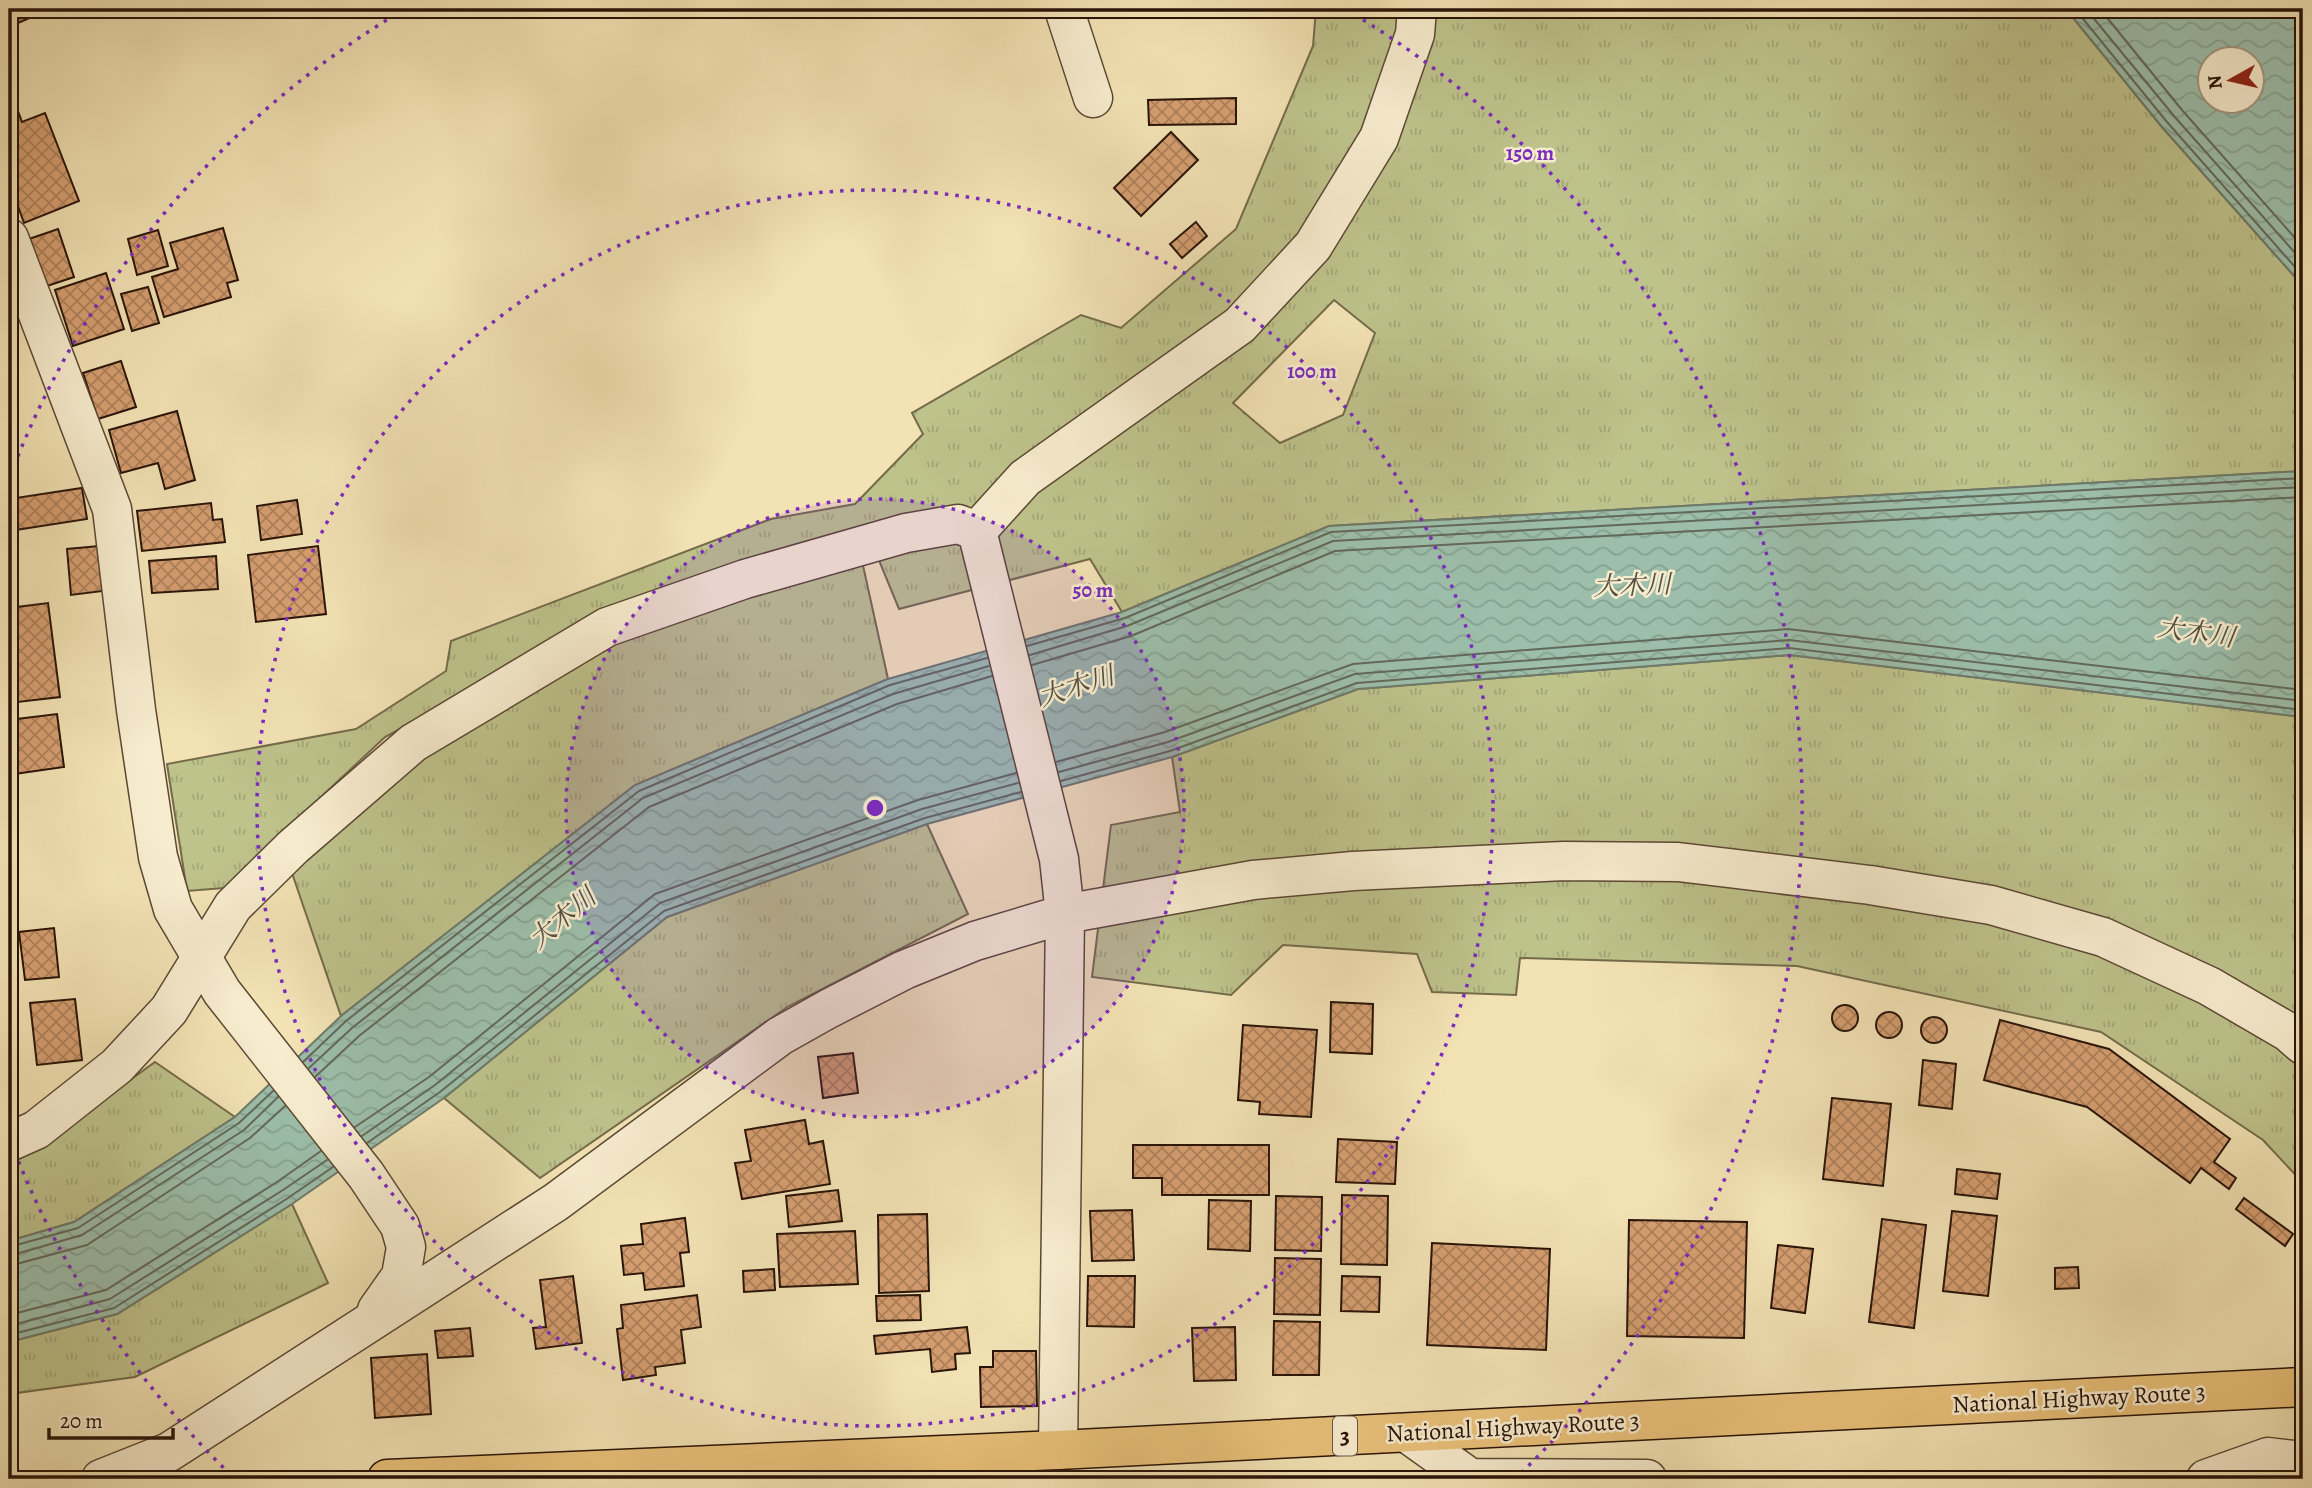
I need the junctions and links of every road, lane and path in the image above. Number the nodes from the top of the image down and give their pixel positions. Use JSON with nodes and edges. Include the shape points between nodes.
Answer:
{"nodes":[{"id":1,"x":1064,"y":9,"type":"edge"},
{"id":2,"x":1417,"y":9,"type":"edge"},
{"id":3,"x":1093,"y":99,"type":"dead end"},
{"id":4,"x":9,"y":238,"type":"edge"},
{"id":5,"x":18,"y":288,"type":"edge"},
{"id":6,"x":976,"y":531,"type":"junction"},
{"id":7,"x":1065,"y":914,"type":"junction"},
{"id":8,"x":203,"y":956,"type":"junction"},
{"id":9,"x":2303,"y":1045,"type":"edge"},
{"id":10,"x":9,"y":1142,"type":"edge"},
{"id":11,"x":370,"y":1320,"type":"junction"},
{"id":12,"x":2303,"y":1387,"type":"edge"},
{"id":13,"x":1407,"y":1433,"type":"junction"},
{"id":14,"x":1058,"y":1450,"type":"junction"},
{"id":15,"x":2303,"y":1461,"type":"edge"},
{"id":16,"x":101,"y":1479,"type":"edge"},
{"id":17,"x":387,"y":1479,"type":"edge"},
{"id":18,"x":1647,"y":1479,"type":"edge"},
{"id":19,"x":2206,"y":1479,"type":"edge"}],
"edges":[{"from":1,"to":3,"type":"street"},
{"from":2,"to":6,"type":"street","via":[[1415,34],[1379,138],[1313,246],[1240,325],[1025,478]]},
{"from":4,"to":5,"type":"street"},
{"from":5,"to":8,"type":"street","via":[[112,509],[158,857],[173,909]]},
{"from":6,"to":7,"type":"street","via":[[1059,859]]},
{"from":6,"to":8,"type":"street","via":[[958,524],[906,533],[744,579],[607,627],[413,743],[233,906]]},
{"from":7,"to":9,"type":"street","via":[[1253,880],[1341,872],[1564,861],[1678,862],[1991,905],[2103,937],[2209,986]]},
{"from":7,"to":11,"type":"street","via":[[975,941],[916,965],[780,1035],[556,1202]]},
{"from":7,"to":14,"type":"street"},
{"from":8,"to":10,"type":"street","via":[[169,1010],[117,1066],[36,1130]]},
{"from":8,"to":11,"type":"street","via":[[222,992],[366,1175],[400,1226],[406,1247],[401,1276]]},
{"from":11,"to":16,"type":"street","via":[[169,1452]]},
{"from":12,"to":13,"type":"highway","name":"National Highway Route 3","number":"3"},
{"from":13,"to":14,"type":"highway","name":"National Highway Route 3","number":"3"},
{"from":13,"to":18,"type":"street","via":[[1470,1478]]},
{"from":14,"to":17,"type":"highway","name":"National Highway Route 3","number":"3"},
{"from":15,"to":19,"type":"street","via":[[2269,1457]]}]}
